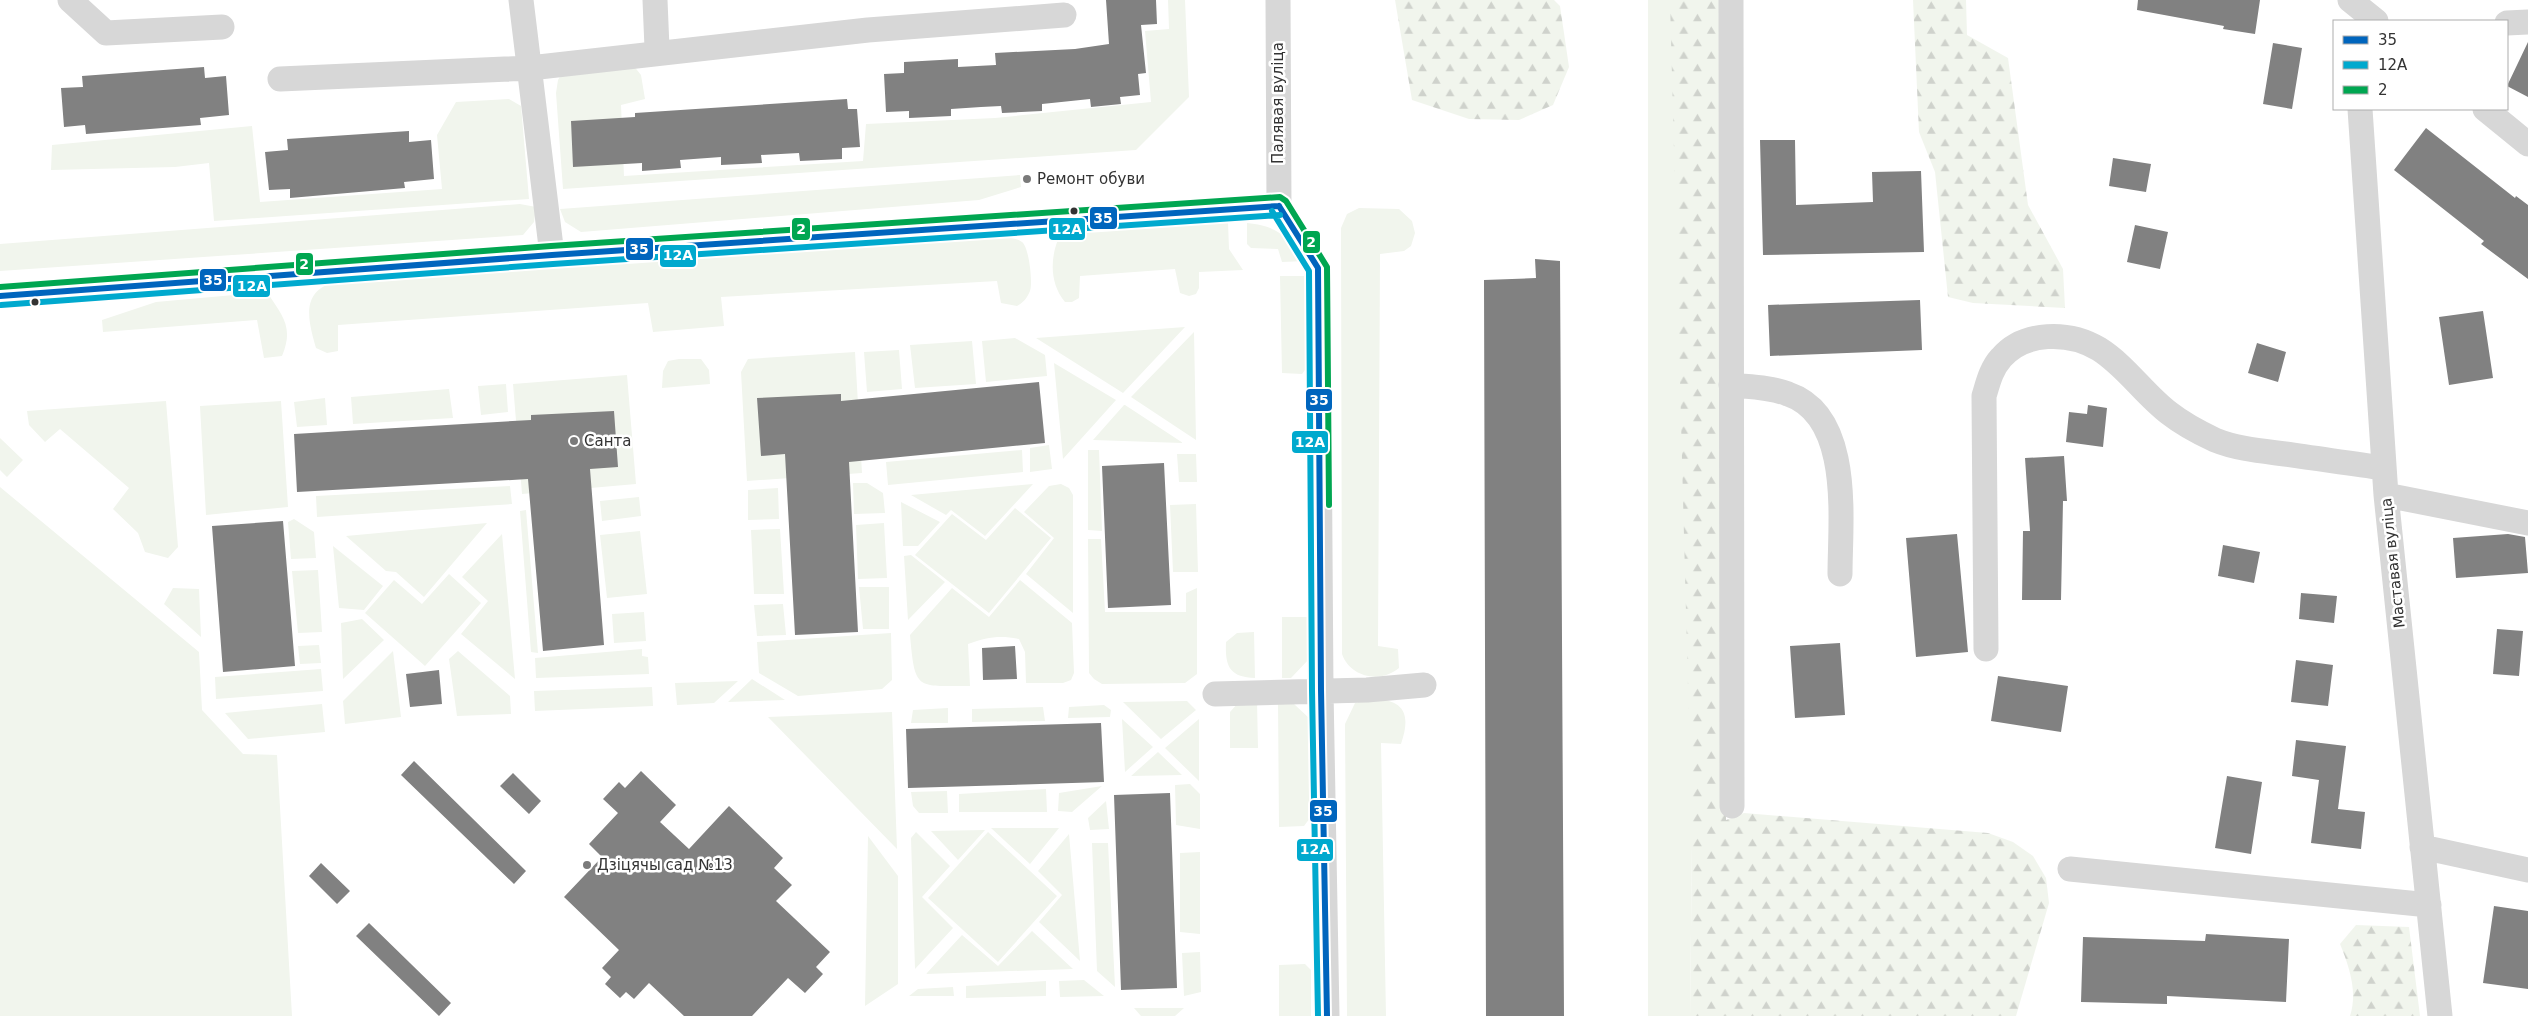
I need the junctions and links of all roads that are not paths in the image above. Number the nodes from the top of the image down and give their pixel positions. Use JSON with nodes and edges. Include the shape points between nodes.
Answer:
{"nodes":[{"id":1,"x":70,"y":0,"type":"edge"},
{"id":2,"x":521,"y":0,"type":"edge"},
{"id":3,"x":654,"y":0,"type":"edge"},
{"id":4,"x":1278,"y":0,"type":"edge"},
{"id":5,"x":1730,"y":0,"type":"edge"},
{"id":6,"x":2353,"y":8,"type":"edge"},
{"id":7,"x":1064,"y":15,"type":"dead end"},
{"id":8,"x":2374,"y":20,"type":"edge"},
{"id":9,"x":2528,"y":22,"type":"edge"},
{"id":10,"x":2508,"y":23,"type":"edge"},
{"id":11,"x":222,"y":28,"type":"dead end"},
{"id":12,"x":657,"y":48,"type":"dead end"},
{"id":13,"x":530,"y":68,"type":"junction"},
{"id":14,"x":280,"y":79,"type":"dead end"},
{"id":15,"x":2360,"y":110,"type":"edge"},
{"id":16,"x":2485,"y":110,"type":"edge"},
{"id":17,"x":2528,"y":144,"type":"edge"},
{"id":18,"x":1279,"y":206,"type":"junction"},
{"id":19,"x":552,"y":255,"type":"junction"},
{"id":20,"x":0,"y":296,"type":"edge"},
{"id":21,"x":1731,"y":385,"type":"junction"},
{"id":22,"x":2384,"y":468,"type":"junction"},
{"id":23,"x":2386,"y":495,"type":"junction"},
{"id":24,"x":2528,"y":523,"type":"edge"},
{"id":25,"x":1840,"y":574,"type":"dead end"},
{"id":26,"x":1986,"y":649,"type":"dead end"},
{"id":27,"x":1424,"y":685,"type":"dead end"},
{"id":28,"x":1321,"y":690,"type":"junction"},
{"id":29,"x":1214,"y":694,"type":"dead end"},
{"id":30,"x":1732,"y":806,"type":"dead end"},
{"id":31,"x":2422,"y":847,"type":"junction"},
{"id":32,"x":2070,"y":869,"type":"dead end"},
{"id":33,"x":2528,"y":870,"type":"edge"},
{"id":34,"x":2428,"y":905,"type":"junction"},
{"id":35,"x":1328,"y":1016,"type":"edge"},
{"id":36,"x":2440,"y":1016,"type":"edge"}],
"edges":[{"from":1,"to":11,"type":"street","via":[[106,33]]},
{"from":2,"to":13,"type":"street"},
{"from":3,"to":12,"type":"street"},
{"from":4,"to":18,"type":"street","name":"Палявая вуліца"},
{"from":5,"to":21,"type":"street"},
{"from":6,"to":8,"type":"street"},
{"from":7,"to":13,"type":"street","via":[[868,30]]},
{"from":9,"to":10,"type":"street"},
{"from":13,"to":14,"type":"street"},
{"from":13,"to":19,"type":"street"},
{"from":15,"to":22,"type":"street","name":"Маставая вуліца"},
{"from":16,"to":17,"type":"street"},
{"from":18,"to":19,"type":"street"},
{"from":18,"to":28,"type":"street","via":[[1318,268]]},
{"from":19,"to":20,"type":"street"},
{"from":21,"to":25,"type":"street","via":[[1790,394],[1810,408],[1826,428],[1837,453],[1840,482]]},
{"from":21,"to":30,"type":"street"},
{"from":22,"to":23,"type":"street","name":"Маставая вуліца"},
{"from":22,"to":26,"type":"street","via":[[2241,448],[2217,441],[2190,428],[2168,412],[2117,363],[2080,340],[2058,336],[2034,338],[2013,347],[1991,373],[1984,396]]},
{"from":23,"to":24,"type":"street"},
{"from":23,"to":31,"type":"street","name":"Маставая вуліца"},
{"from":27,"to":28,"type":"street"},
{"from":28,"to":29,"type":"street"},
{"from":28,"to":35,"type":"street"},
{"from":31,"to":33,"type":"street"},
{"from":31,"to":34,"type":"street","name":"Маставая вуліца"},
{"from":32,"to":34,"type":"street"},
{"from":34,"to":36,"type":"street","name":"Маставая вуліца"}]}
